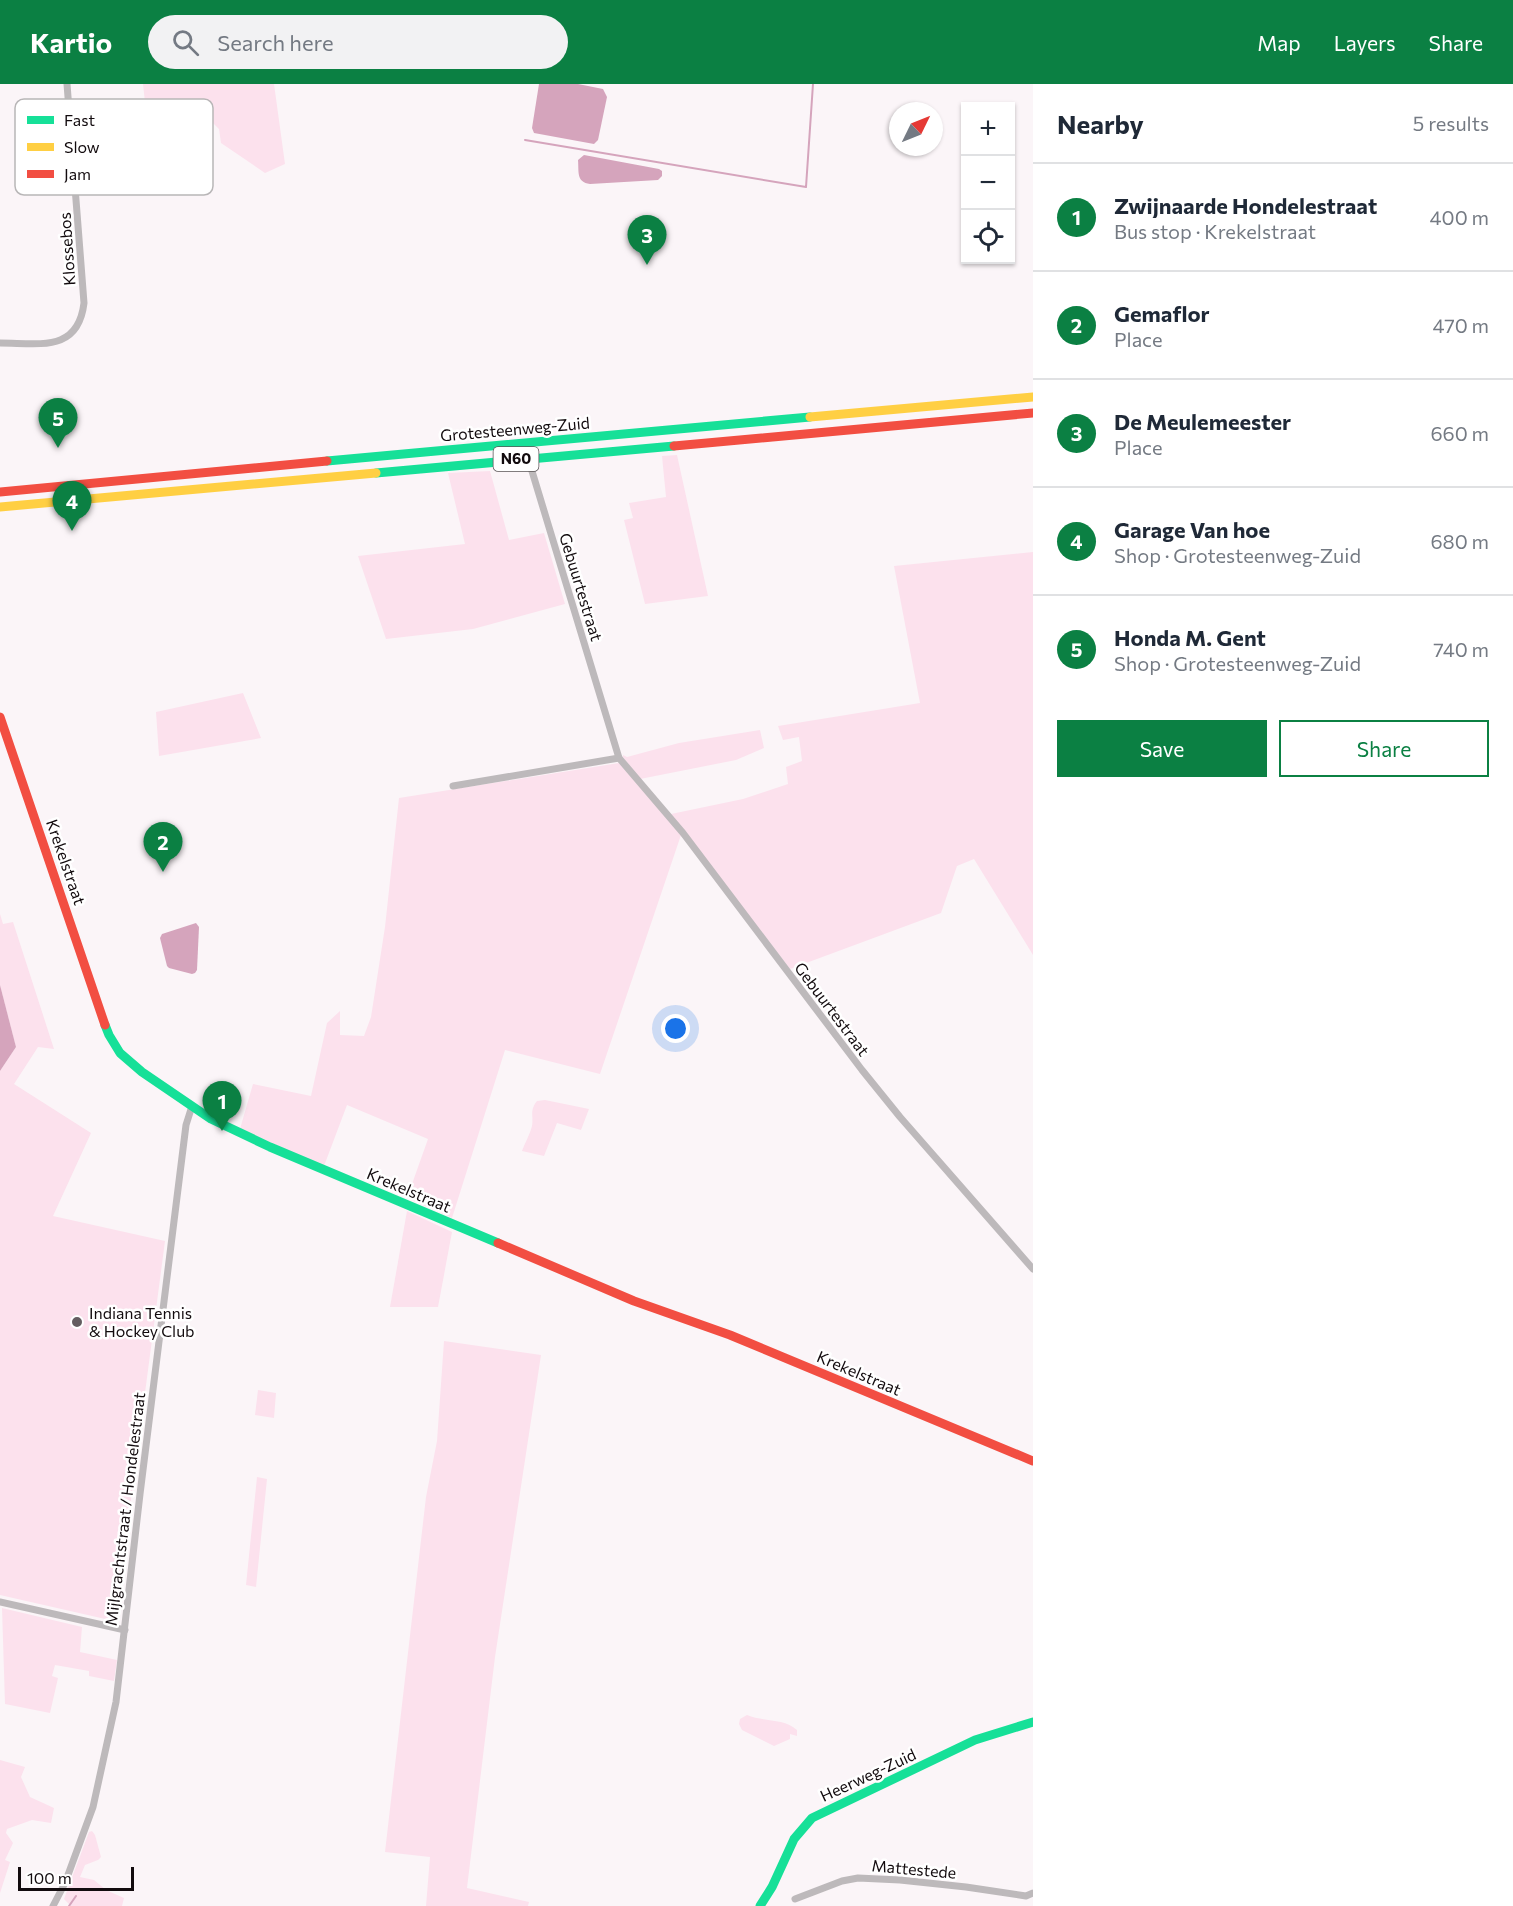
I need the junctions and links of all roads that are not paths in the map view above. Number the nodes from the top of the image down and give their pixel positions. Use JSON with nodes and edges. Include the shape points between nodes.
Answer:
{"nodes":[{"id":1,"x":67,"y":84,"type":"edge"},
{"id":2,"x":68,"y":99,"type":"edge"},
{"id":3,"x":76,"y":195,"type":"edge"},
{"id":4,"x":0,"y":343,"type":"edge"},
{"id":5,"x":1033,"y":397,"type":"edge"},
{"id":6,"x":1033,"y":413,"type":"edge"},
{"id":7,"x":528,"y":458,"type":"junction"},
{"id":8,"x":0,"y":492,"type":"edge"},
{"id":9,"x":0,"y":507,"type":"edge"},
{"id":10,"x":0,"y":717,"type":"edge"},
{"id":11,"x":619,"y":758,"type":"junction"},
{"id":12,"x":453,"y":786,"type":"dead end"},
{"id":13,"x":192,"y":1106,"type":"junction"},
{"id":14,"x":1033,"y":1269,"type":"edge"},
{"id":15,"x":1033,"y":1461,"type":"edge"},
{"id":16,"x":0,"y":1602,"type":"edge"},
{"id":17,"x":125,"y":1630,"type":"junction"},
{"id":18,"x":1033,"y":1722,"type":"edge"},
{"id":19,"x":1033,"y":1893,"type":"edge"},
{"id":20,"x":795,"y":1899,"type":"dead end"},
{"id":21,"x":53,"y":1906,"type":"edge"},
{"id":22,"x":760,"y":1906,"type":"edge"}],
"edges":[{"from":1,"to":2,"type":"street","name":"Klossebos"},
{"from":3,"to":4,"type":"street","name":"Klossebos","via":[[83,318],[65,339],[51,343]]},
{"from":5,"to":8,"type":"main road","name":"Grotesteenweg-Zuid","number":"N60"},
{"from":6,"to":7,"type":"main road","name":"Grotesteenweg-Zuid","number":"N60"},
{"from":7,"to":9,"type":"main road","name":"Grotesteenweg-Zuid","number":"N60"},
{"from":7,"to":11,"type":"street","name":"Gebuurtestraat"},
{"from":10,"to":13,"type":"main road","name":"Krekelstraat","via":[[109,1035],[120,1053],[142,1072]]},
{"from":11,"to":12,"type":"street"},
{"from":11,"to":14,"type":"street","name":"Gebuurtestraat","via":[[683,833],[900,1118]]},
{"from":13,"to":15,"type":"main road","name":"Krekelstraat","via":[[270,1147],[512,1250],[634,1301],[750,1343]]},
{"from":13,"to":17,"type":"street","name":"Mijlgrachtstraat / Hondelestraat","via":[[186,1125]]},
{"from":16,"to":17,"type":"street"},
{"from":17,"to":21,"type":"street","name":"Mijlgrachtstraat / Hondelestraat","via":[[116,1702],[98,1787],[65,1883]]},
{"from":18,"to":22,"type":"main road","name":"Heerweg-Zuid","via":[[975,1740],[812,1818],[794,1839]]},
{"from":19,"to":20,"type":"street","name":"Mattestede","via":[[1026,1896],[933,1883],[858,1878]]}]}
